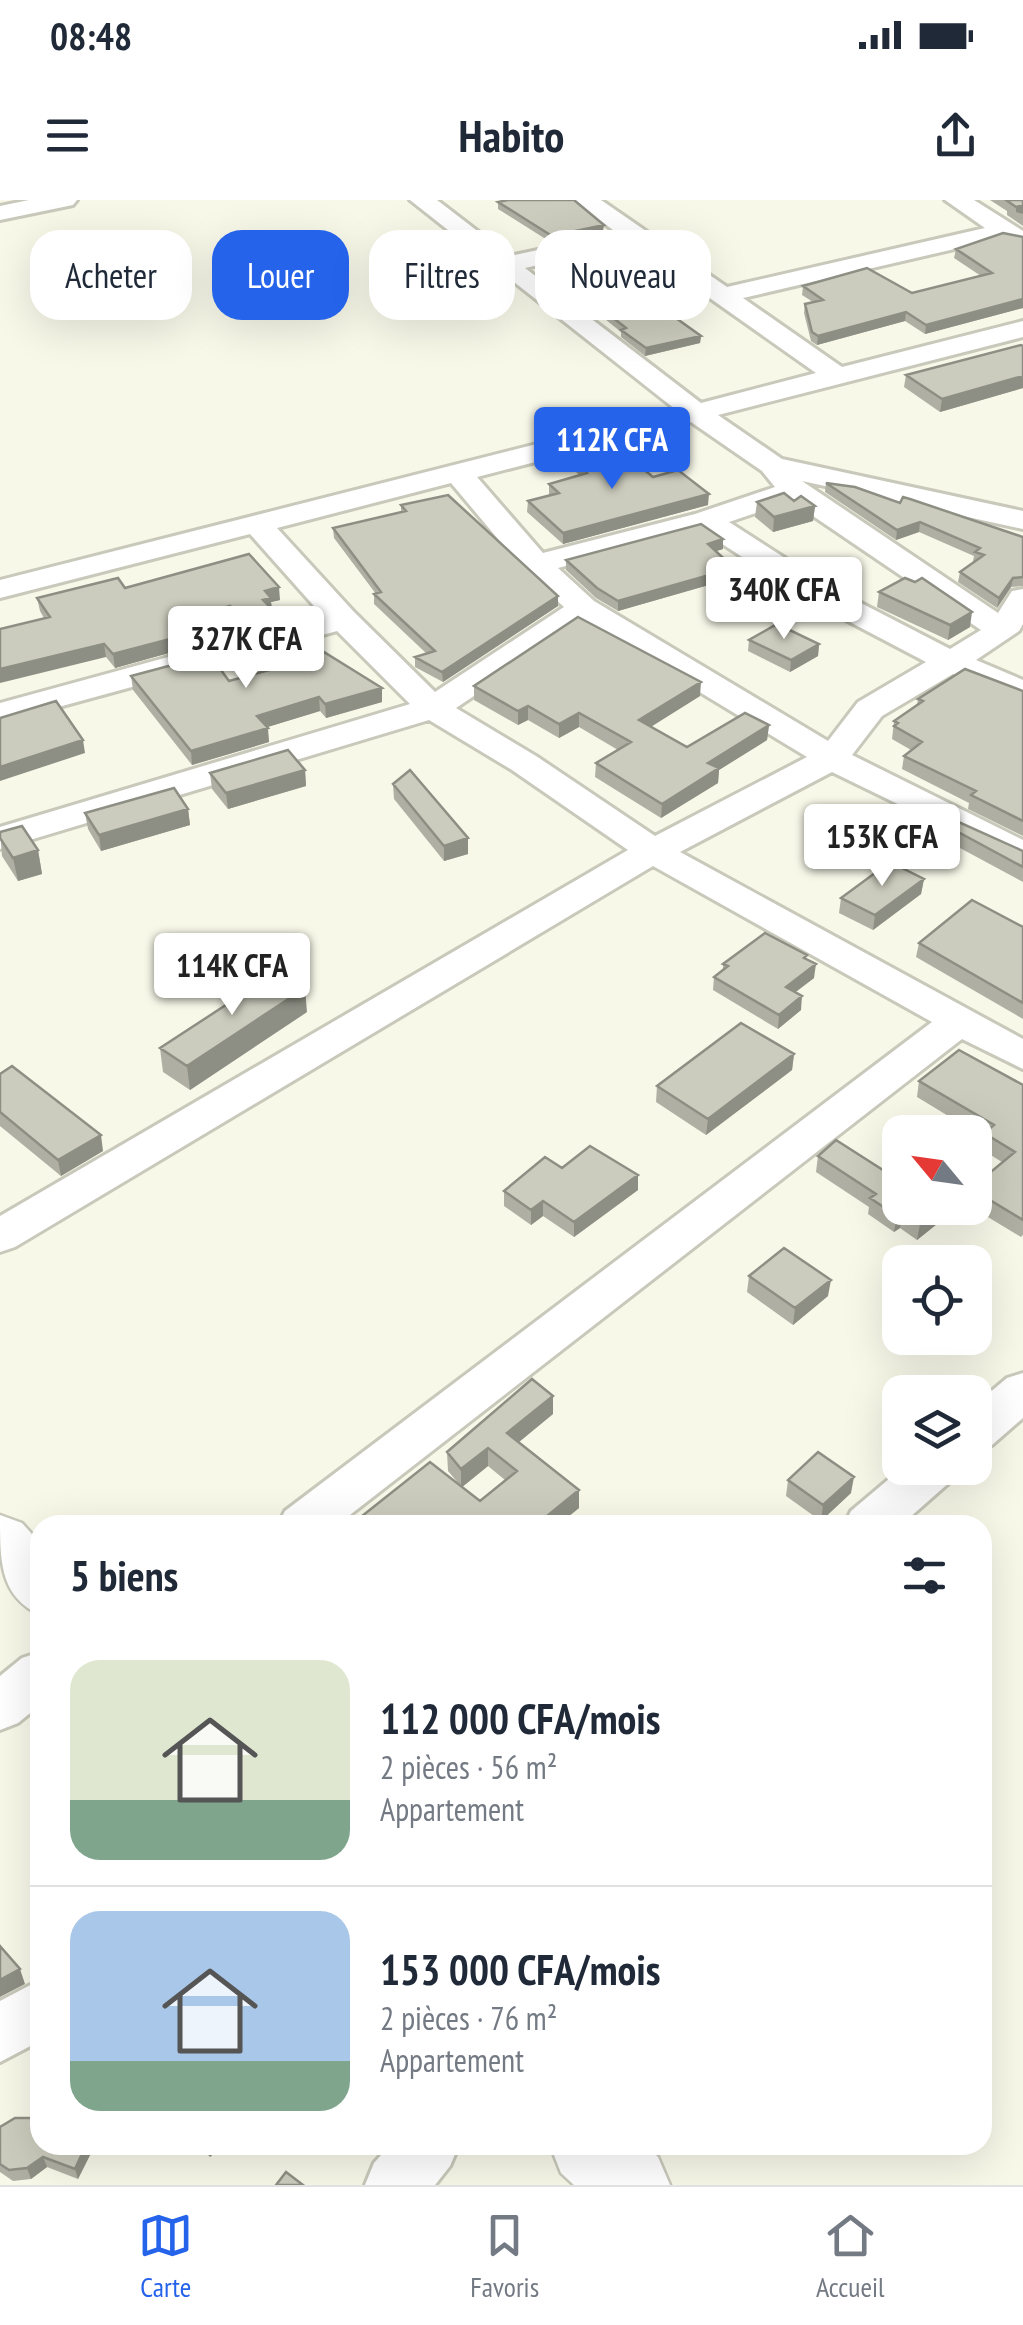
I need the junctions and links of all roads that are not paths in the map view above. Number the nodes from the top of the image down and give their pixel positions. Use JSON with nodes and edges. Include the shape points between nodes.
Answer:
{"nodes":[{"id":1,"x":65,"y":200,"type":"edge"},
{"id":2,"x":422,"y":200,"type":"edge"},
{"id":3,"x":585,"y":200,"type":"edge"},
{"id":4,"x":956,"y":200,"type":"edge"},
{"id":5,"x":0,"y":213,"type":"edge"},
{"id":6,"x":462,"y":230,"type":"edge"},
{"id":7,"x":629,"y":230,"type":"edge"},
{"id":8,"x":1015,"y":236,"type":"edge"},
{"id":9,"x":515,"y":270,"type":"edge"},
{"id":10,"x":711,"y":286,"type":"edge"},
{"id":11,"x":724,"y":295,"type":"junction"},
{"id":12,"x":1023,"y":329,"type":"edge"},
{"id":13,"x":838,"y":376,"type":"junction"},
{"id":14,"x":693,"y":410,"type":"junction"},
{"id":15,"x":772,"y":466,"type":"junction"},
{"id":16,"x":458,"y":473,"type":"junction"},
{"id":17,"x":794,"y":490,"type":"junction"},
{"id":18,"x":706,"y":520,"type":"junction"},
{"id":19,"x":1023,"y":520,"type":"edge"},
{"id":20,"x":257,"y":524,"type":"junction"},
{"id":21,"x":536,"y":564,"type":"junction"},
{"id":22,"x":0,"y":589,"type":"edge"},
{"id":23,"x":1023,"y":598,"type":"edge"},
{"id":24,"x":584,"y":608,"type":"junction"},
{"id":25,"x":342,"y":619,"type":"junction"},
{"id":26,"x":1003,"y":631,"type":"junction"},
{"id":27,"x":952,"y":664,"type":"junction"},
{"id":28,"x":1023,"y":692,"type":"edge"},
{"id":29,"x":433,"y":708,"type":"junction"},
{"id":30,"x":0,"y":714,"type":"edge"},
{"id":31,"x":832,"y":758,"type":"junction"},
{"id":32,"x":0,"y":838,"type":"edge"},
{"id":33,"x":657,"y":854,"type":"junction"},
{"id":34,"x":1023,"y":854,"type":"edge"},
{"id":35,"x":961,"y":1020,"type":"junction"},
{"id":36,"x":1023,"y":1056,"type":"edge"},
{"id":37,"x":0,"y":1236,"type":"edge"},
{"id":38,"x":1023,"y":1390,"type":"edge"},
{"id":39,"x":992,"y":1417,"type":"edge"},
{"id":40,"x":914,"y":1485,"type":"edge"},
{"id":41,"x":315,"y":1515,"type":"edge"},
{"id":42,"x":880,"y":1515,"type":"edge"},
{"id":43,"x":0,"y":1541,"type":"edge"},
{"id":44,"x":30,"y":1576,"type":"edge"},
{"id":45,"x":30,"y":1682,"type":"edge"},
{"id":46,"x":0,"y":1707,"type":"edge"},
{"id":47,"x":30,"y":2014,"type":"edge"},
{"id":48,"x":0,"y":2034,"type":"edge"},
{"id":49,"x":421,"y":2155,"type":"edge"},
{"id":50,"x":599,"y":2155,"type":"edge"},
{"id":51,"x":396,"y":2185,"type":"edge"},
{"id":52,"x":630,"y":2185,"type":"edge"}],
"edges":[{"from":1,"to":5,"type":"street"},
{"from":2,"to":6,"type":"street"},
{"from":3,"to":7,"type":"street"},
{"from":4,"to":8,"type":"street"},
{"from":8,"to":11,"type":"street"},
{"from":9,"to":14,"type":"street"},
{"from":10,"to":11,"type":"street"},
{"from":11,"to":13,"type":"street"},
{"from":12,"to":13,"type":"street"},
{"from":13,"to":14,"type":"street"},
{"from":14,"to":15,"type":"street"},
{"from":14,"to":16,"type":"street"},
{"from":15,"to":17,"type":"street"},
{"from":15,"to":19,"type":"street"},
{"from":16,"to":20,"type":"street"},
{"from":16,"to":21,"type":"street"},
{"from":17,"to":18,"type":"street"},
{"from":17,"to":26,"type":"street"},
{"from":18,"to":21,"type":"street"},
{"from":18,"to":27,"type":"street","via":[[784,574]]},
{"from":20,"to":22,"type":"street"},
{"from":20,"to":25,"type":"street"},
{"from":21,"to":24,"type":"street"},
{"from":23,"to":26,"type":"street"},
{"from":24,"to":29,"type":"street"},
{"from":24,"to":31,"type":"street"},
{"from":25,"to":29,"type":"street"},
{"from":25,"to":30,"type":"street"},
{"from":26,"to":27,"type":"street"},
{"from":27,"to":28,"type":"street"},
{"from":27,"to":31,"type":"street","via":[[870,709]]},
{"from":29,"to":32,"type":"street"},
{"from":29,"to":33,"type":"street"},
{"from":31,"to":33,"type":"street"},
{"from":31,"to":34,"type":"street"},
{"from":33,"to":35,"type":"street"},
{"from":33,"to":37,"type":"street","via":[[593,884]]},
{"from":35,"to":36,"type":"street"},
{"from":35,"to":41,"type":"street"},
{"from":38,"to":39,"type":"street"},
{"from":40,"to":42,"type":"street"},
{"from":43,"to":44,"type":"main road"},
{"from":45,"to":46,"type":"street"},
{"from":47,"to":48,"type":"street"},
{"from":49,"to":51,"type":"street"},
{"from":50,"to":52,"type":"main road"}]}
